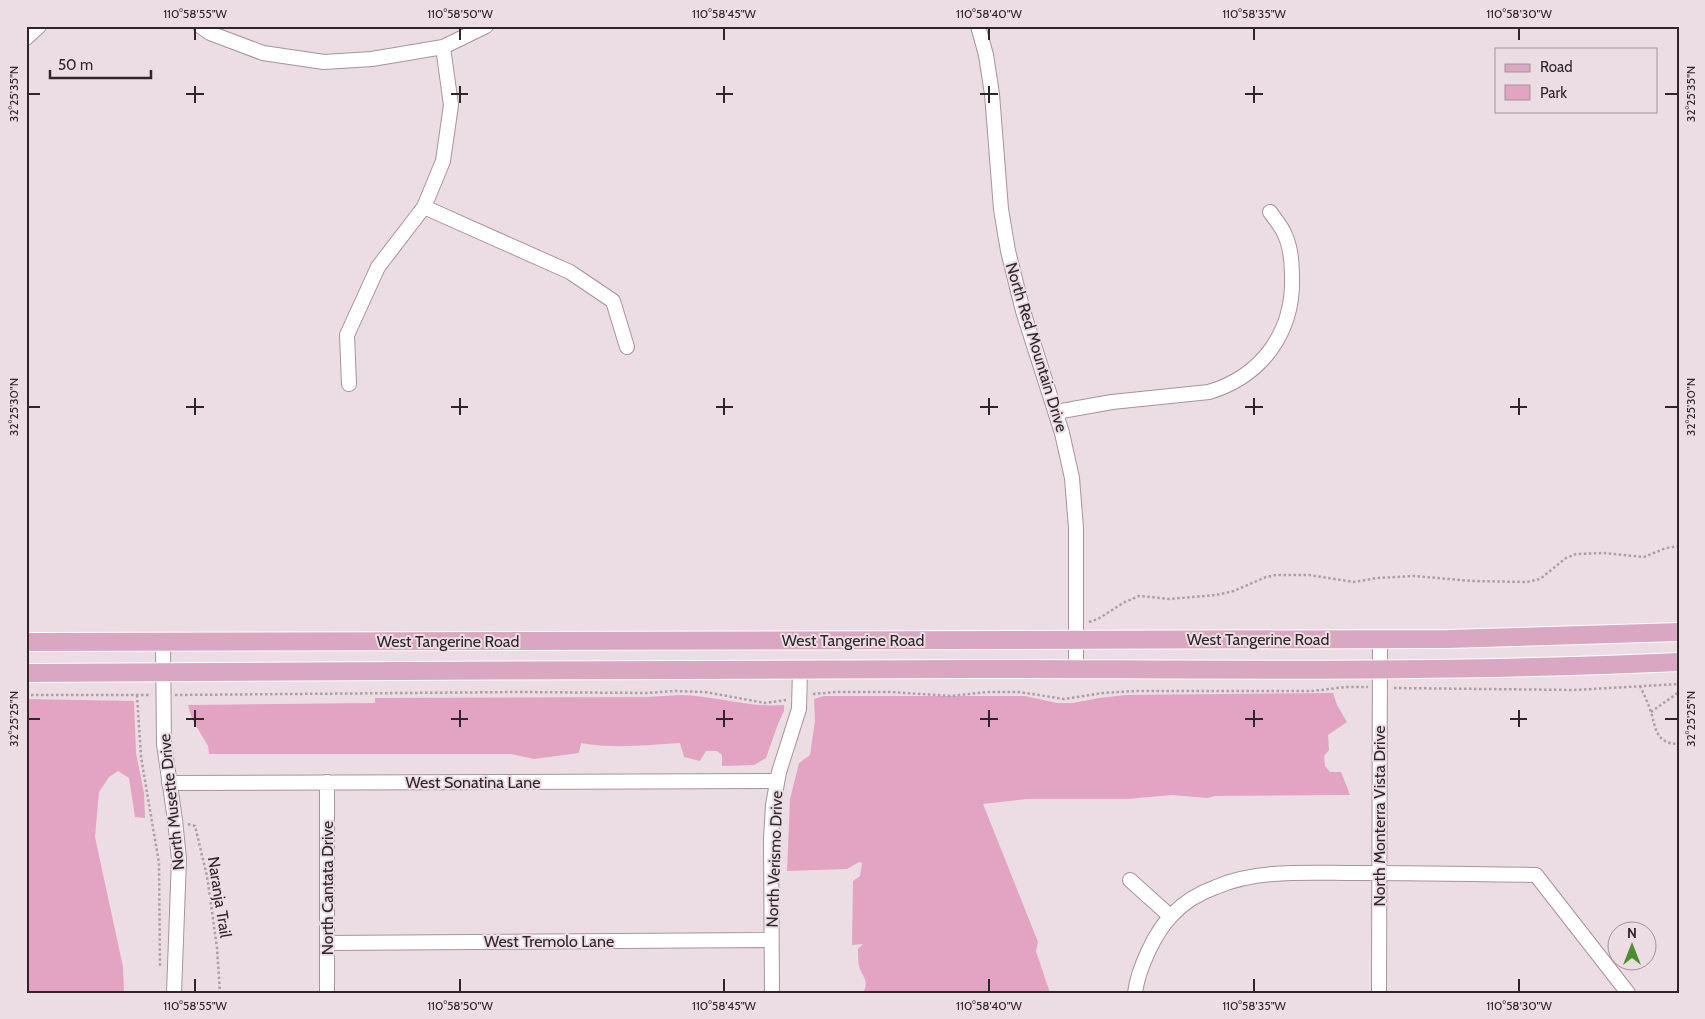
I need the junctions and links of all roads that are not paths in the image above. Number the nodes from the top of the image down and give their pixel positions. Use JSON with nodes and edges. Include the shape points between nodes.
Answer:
{"nodes":[{"id":1,"x":39,"y":26,"type":"edge"},
{"id":2,"x":200,"y":26,"type":"edge"},
{"id":3,"x":486,"y":26,"type":"edge"},
{"id":4,"x":978,"y":26,"type":"edge"},
{"id":5,"x":26,"y":38,"type":"edge"},
{"id":6,"x":443,"y":47,"type":"junction"},
{"id":7,"x":424,"y":207,"type":"junction"},
{"id":8,"x":1270,"y":212,"type":"dead end"},
{"id":9,"x":627,"y":347,"type":"dead end"},
{"id":10,"x":349,"y":384,"type":"dead end"},
{"id":11,"x":1056,"y":412,"type":"junction"},
{"id":12,"x":1679,"y":632,"type":"edge"},
{"id":13,"x":1077,"y":633,"type":"junction"},
{"id":14,"x":1380,"y":639,"type":"junction"},
{"id":15,"x":26,"y":642,"type":"edge"},
{"id":16,"x":163,"y":642,"type":"junction"},
{"id":17,"x":1679,"y":662,"type":"edge"},
{"id":18,"x":800,"y":669,"type":"junction"},
{"id":19,"x":1076,"y":669,"type":"junction"},
{"id":20,"x":1380,"y":670,"type":"junction"},
{"id":21,"x":162,"y":672,"type":"junction"},
{"id":22,"x":26,"y":673,"type":"edge"},
{"id":23,"x":777,"y":781,"type":"junction"},
{"id":24,"x":326,"y":782,"type":"junction"},
{"id":25,"x":169,"y":783,"type":"junction"},
{"id":26,"x":1379,"y":873,"type":"junction"},
{"id":27,"x":1130,"y":880,"type":"dead end"},
{"id":28,"x":1170,"y":916,"type":"junction"},
{"id":29,"x":772,"y":940,"type":"junction"},
{"id":30,"x":327,"y":943,"type":"junction"},
{"id":31,"x":174,"y":993,"type":"edge"},
{"id":32,"x":327,"y":993,"type":"edge"},
{"id":33,"x":772,"y":993,"type":"edge"},
{"id":34,"x":1135,"y":993,"type":"edge"},
{"id":35,"x":1379,"y":993,"type":"edge"},
{"id":36,"x":1628,"y":993,"type":"edge"}],
"edges":[{"from":1,"to":5,"type":"street"},
{"from":2,"to":6,"type":"street","via":[[263,53],[324,62],[372,59]]},
{"from":3,"to":6,"type":"street"},
{"from":4,"to":11,"type":"street","name":"North Red Mountain Drive","via":[[992,94],[1001,209],[1008,252],[1025,320]]},
{"from":6,"to":7,"type":"street","via":[[451,105],[443,161]]},
{"from":7,"to":9,"type":"street","via":[[570,272],[613,301]]},
{"from":7,"to":10,"type":"street","via":[[378,267],[346,335]]},
{"from":8,"to":11,"type":"street","via":[[1284,232],[1290,248],[1292,289],[1282,332],[1270,353],[1255,368],[1209,392],[1112,402]]},
{"from":11,"to":13,"type":"street","name":"North Red Mountain Drive","via":[[1073,491]]},
{"from":12,"to":14,"type":"main road","name":"West Tangerine Road"},
{"from":13,"to":14,"type":"main road","name":"West Tangerine Road"},
{"from":13,"to":16,"type":"main road","name":"West Tangerine Road"},
{"from":13,"to":19,"type":"street","name":"North Red Mountain Drive"},
{"from":14,"to":20,"type":"street","name":"North Monterra Vista Drive"},
{"from":15,"to":16,"type":"main road","name":"West Tangerine Road"},
{"from":16,"to":21,"type":"street","name":"North Musette Drive"},
{"from":17,"to":20,"type":"main road","name":"West Tangerine Road"},
{"from":18,"to":19,"type":"main road","name":"West Tangerine Road"},
{"from":18,"to":21,"type":"main road","name":"West Tangerine Road"},
{"from":18,"to":23,"type":"street","name":"North Verismo Drive","via":[[798,709]]},
{"from":19,"to":20,"type":"main road","name":"West Tangerine Road"},
{"from":20,"to":26,"type":"street","name":"North Monterra Vista Drive"},
{"from":21,"to":22,"type":"main road","name":"West Tangerine Road"},
{"from":21,"to":25,"type":"street","name":"North Musette Drive"},
{"from":23,"to":24,"type":"street","name":"West Sonatina Lane"},
{"from":23,"to":29,"type":"street","name":"North Verismo Drive","via":[[772,823]]},
{"from":24,"to":25,"type":"street","name":"West Sonatina Lane"},
{"from":24,"to":30,"type":"street","name":"North Cantata Drive"},
{"from":25,"to":31,"type":"street","name":"North Musette Drive","via":[[179,859]]},
{"from":26,"to":28,"type":"street","via":[[1298,873],[1253,877],[1217,886],[1192,898]]},
{"from":26,"to":35,"type":"street","name":"North Monterra Vista Drive"},
{"from":26,"to":36,"type":"street","via":[[1536,875]]},
{"from":27,"to":28,"type":"street"},
{"from":28,"to":34,"type":"street","via":[[1142,963]]},
{"from":29,"to":30,"type":"street","name":"West Tremolo Lane"},
{"from":29,"to":33,"type":"street","name":"North Verismo Drive"},
{"from":30,"to":32,"type":"street","name":"North Cantata Drive"}]}
